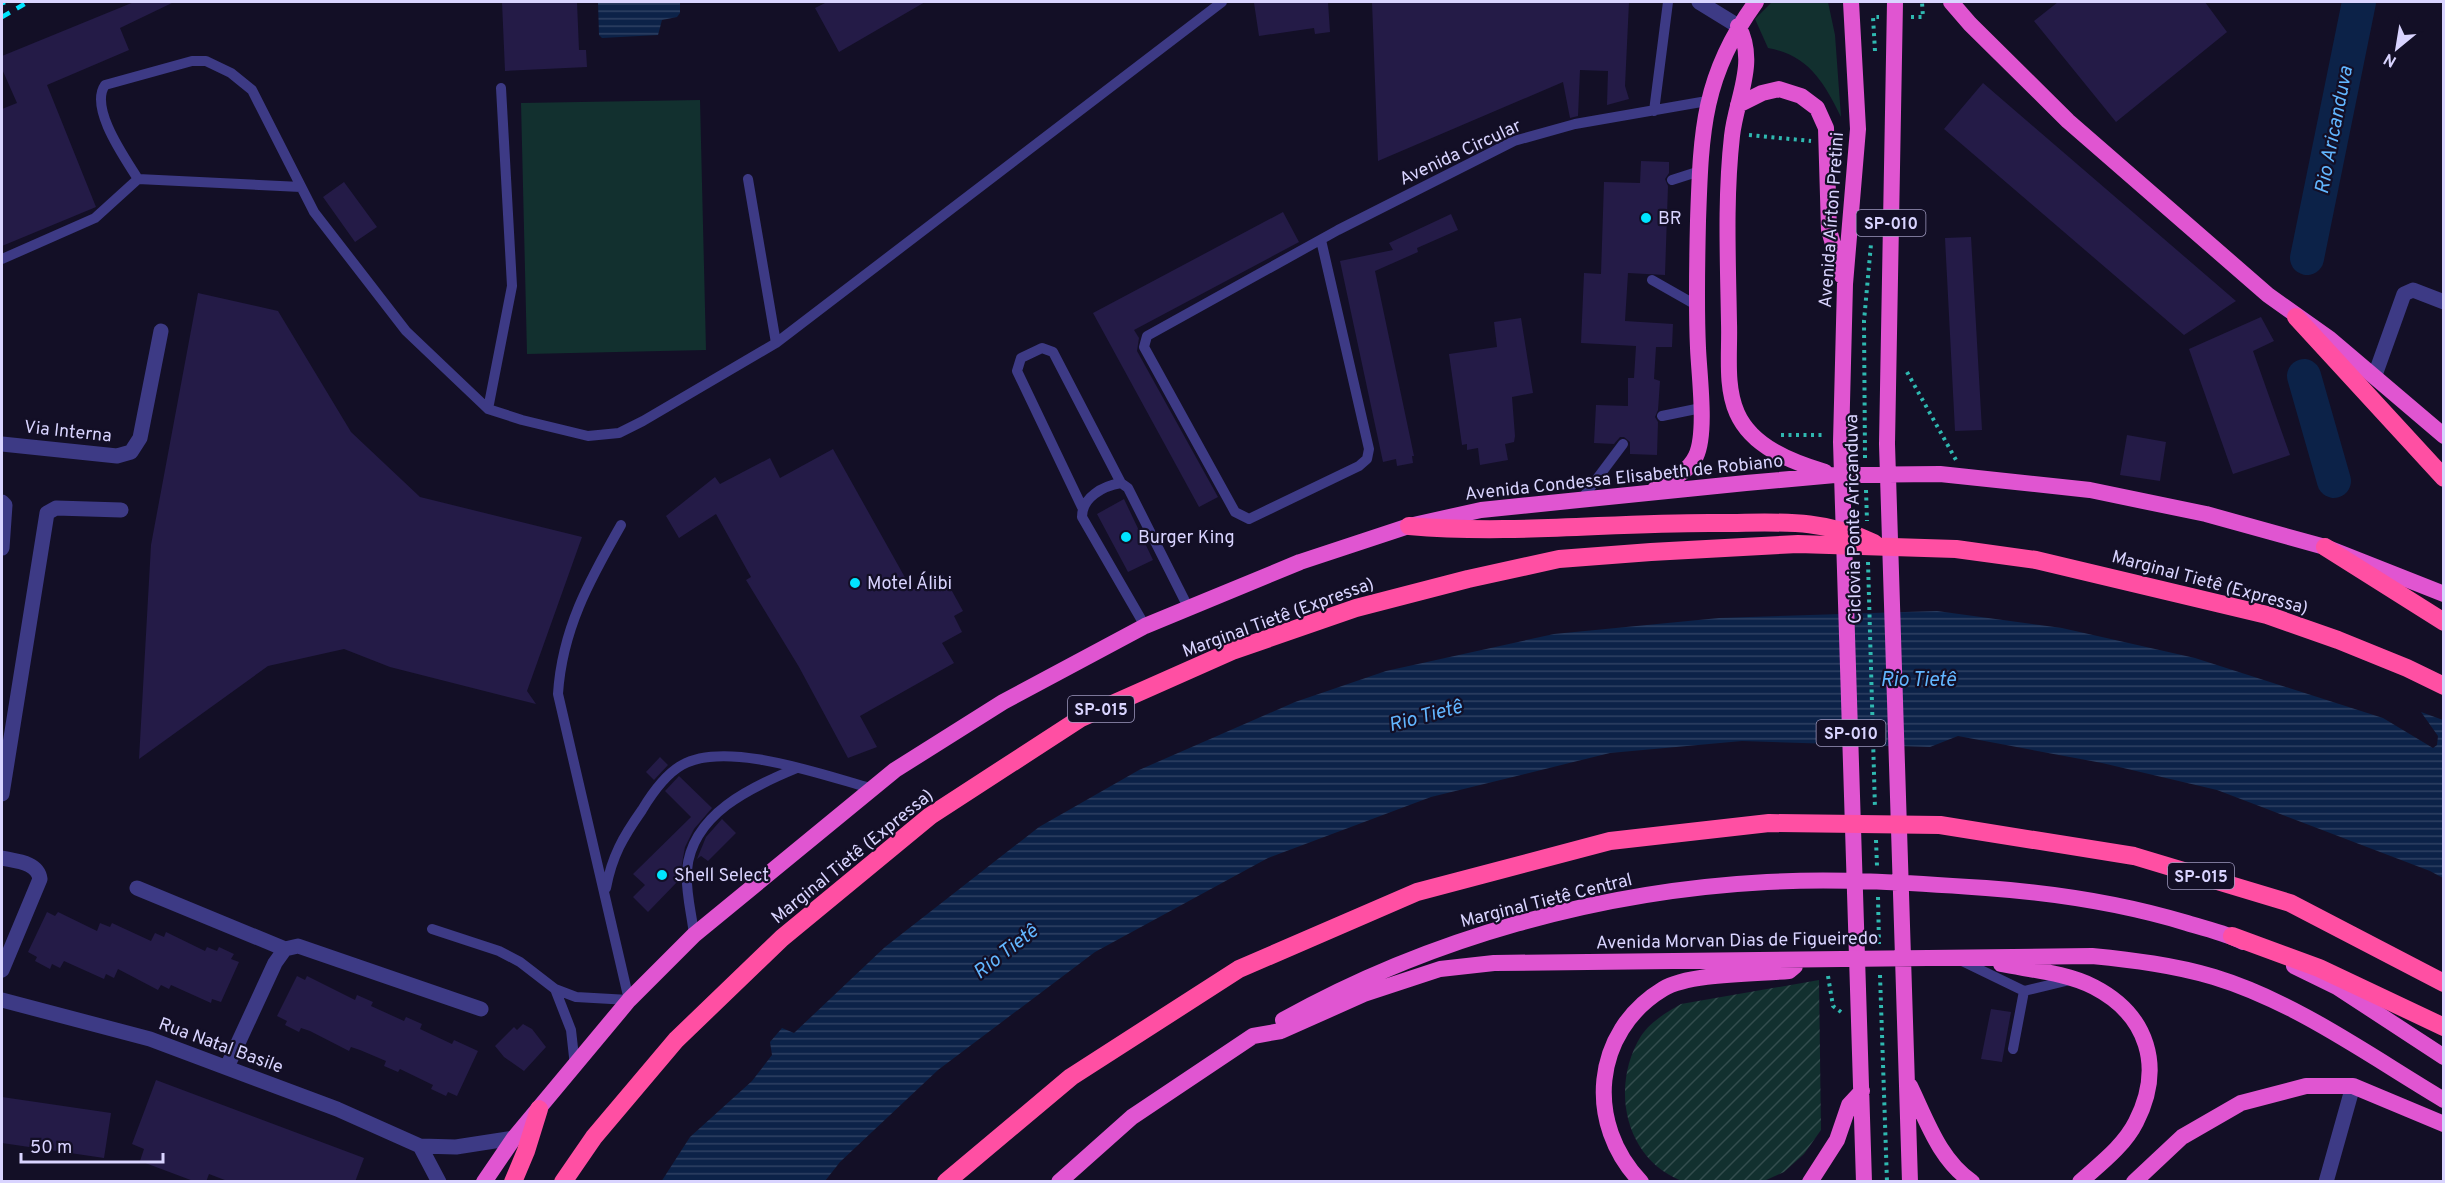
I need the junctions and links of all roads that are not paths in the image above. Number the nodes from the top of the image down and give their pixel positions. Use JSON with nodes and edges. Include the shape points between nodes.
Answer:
{"nodes":[{"id":1,"x":1222,"y":2,"type":"edge"},
{"id":2,"x":1668,"y":2,"type":"edge"},
{"id":3,"x":1699,"y":2,"type":"edge"},
{"id":4,"x":1756,"y":2,"type":"edge"},
{"id":5,"x":1851,"y":2,"type":"edge"},
{"id":6,"x":1895,"y":2,"type":"edge"},
{"id":7,"x":1952,"y":2,"type":"edge"},
{"id":8,"x":1738,"y":26,"type":"junction"},
{"id":9,"x":501,"y":88,"type":"dead end"},
{"id":10,"x":1707,"y":101,"type":"junction"},
{"id":11,"x":1737,"y":105,"type":"junction"},
{"id":12,"x":1654,"y":111,"type":"junction"},
{"id":13,"x":1700,"y":171,"type":"junction"},
{"id":14,"x":138,"y":179,"type":"junction"},
{"id":15,"x":748,"y":179,"type":"dead end"},
{"id":16,"x":1672,"y":180,"type":"dead end"},
{"id":17,"x":301,"y":187,"type":"junction"},
{"id":18,"x":1321,"y":240,"type":"junction"},
{"id":19,"x":2,"y":259,"type":"edge"},
{"id":20,"x":1652,"y":280,"type":"dead end"},
{"id":21,"x":1845,"y":284,"type":"junction"},
{"id":22,"x":2444,"y":302,"type":"edge"},
{"id":23,"x":1696,"y":305,"type":"junction"},
{"id":24,"x":2295,"y":317,"type":"junction"},
{"id":25,"x":161,"y":331,"type":"dead end"},
{"id":26,"x":776,"y":343,"type":"junction"},
{"id":27,"x":2375,"y":375,"type":"junction"},
{"id":28,"x":1701,"y":408,"type":"junction"},
{"id":29,"x":488,"y":409,"type":"junction"},
{"id":30,"x":1662,"y":416,"type":"dead end"},
{"id":31,"x":2444,"y":436,"type":"edge"},
{"id":32,"x":2,"y":444,"type":"edge"},
{"id":33,"x":1623,"y":444,"type":"dead end"},
{"id":34,"x":1834,"y":475,"type":"junction"},
{"id":35,"x":2444,"y":478,"type":"edge"},
{"id":36,"x":1121,"y":483,"type":"junction"},
{"id":37,"x":1649,"y":493,"type":"junction"},
{"id":38,"x":1581,"y":500,"type":"junction"},
{"id":39,"x":2,"y":502,"type":"edge"},
{"id":40,"x":1082,"y":507,"type":"junction"},
{"id":41,"x":121,"y":510,"type":"dead end"},
{"id":42,"x":621,"y":525,"type":"dead end"},
{"id":43,"x":1409,"y":526,"type":"junction"},
{"id":44,"x":2325,"y":547,"type":"junction"},
{"id":45,"x":2,"y":548,"type":"edge"},
{"id":46,"x":1873,"y":549,"type":"junction"},
{"id":47,"x":2444,"y":594,"type":"edge"},
{"id":48,"x":1188,"y":607,"type":"junction"},
{"id":49,"x":2444,"y":622,"type":"edge"},
{"id":50,"x":1145,"y":626,"type":"junction"},
{"id":51,"x":2444,"y":686,"type":"edge"},
{"id":52,"x":797,"y":768,"type":"junction"},
{"id":53,"x":870,"y":788,"type":"junction"},
{"id":54,"x":2,"y":794,"type":"edge"},
{"id":55,"x":2,"y":858,"type":"edge"},
{"id":56,"x":137,"y":888,"type":"dead end"},
{"id":57,"x":605,"y":893,"type":"junction"},
{"id":58,"x":432,"y":929,"type":"dead end"},
{"id":59,"x":694,"y":935,"type":"junction"},
{"id":60,"x":2232,"y":936,"type":"junction"},
{"id":61,"x":285,"y":949,"type":"junction"},
{"id":62,"x":1962,"y":958,"type":"junction"},
{"id":63,"x":1803,"y":960,"type":"junction"},
{"id":64,"x":2,"y":970,"type":"edge"},
{"id":65,"x":2070,"y":980,"type":"junction"},
{"id":66,"x":2444,"y":983,"type":"edge"},
{"id":67,"x":555,"y":989,"type":"junction"},
{"id":68,"x":2024,"y":991,"type":"junction"},
{"id":69,"x":2,"y":1000,"type":"edge"},
{"id":70,"x":629,"y":1000,"type":"junction"},
{"id":71,"x":481,"y":1009,"type":"dead end"},
{"id":72,"x":2444,"y":1027,"type":"edge"},
{"id":73,"x":1253,"y":1036,"type":"junction"},
{"id":74,"x":2013,"y":1049,"type":"dead end"},
{"id":75,"x":2444,"y":1057,"type":"edge"},
{"id":76,"x":575,"y":1066,"type":"junction"},
{"id":77,"x":227,"y":1067,"type":"junction"},
{"id":78,"x":1907,"y":1081,"type":"junction"},
{"id":79,"x":2353,"y":1086,"type":"junction"},
{"id":80,"x":1862,"y":1091,"type":"junction"},
{"id":81,"x":2444,"y":1100,"type":"edge"},
{"id":82,"x":539,"y":1109,"type":"junction"},
{"id":83,"x":2444,"y":1124,"type":"edge"},
{"id":84,"x":514,"y":1138,"type":"junction"},
{"id":85,"x":420,"y":1146,"type":"junction"},
{"id":86,"x":439,"y":1182,"type":"edge"},
{"id":87,"x":484,"y":1182,"type":"edge"},
{"id":88,"x":513,"y":1182,"type":"edge"},
{"id":89,"x":562,"y":1182,"type":"edge"},
{"id":90,"x":946,"y":1182,"type":"edge"},
{"id":91,"x":1059,"y":1182,"type":"edge"},
{"id":92,"x":1641,"y":1182,"type":"edge"},
{"id":93,"x":1810,"y":1182,"type":"edge"},
{"id":94,"x":1864,"y":1182,"type":"edge"},
{"id":95,"x":1910,"y":1182,"type":"edge"},
{"id":96,"x":1972,"y":1182,"type":"edge"},
{"id":97,"x":2080,"y":1182,"type":"edge"},
{"id":98,"x":2134,"y":1182,"type":"edge"},
{"id":99,"x":2326,"y":1182,"type":"edge"}],
"edges":[{"from":1,"to":26,"type":"lane"},
{"from":2,"to":12,"type":"lane"},
{"from":3,"to":8,"type":"street"},
{"from":4,"to":8,"type":"highway"},
{"from":5,"to":21,"type":"highway","name":"Avenida Aírton Pretini","number":"SP-010","via":[[1858,129]]},
{"from":6,"to":78,"type":"highway","number":"SP-010","via":[[1887,444]]},
{"from":7,"to":24,"type":"highway","via":[[2068,121]]},
{"from":8,"to":10,"type":"highway"},
{"from":8,"to":11,"type":"highway","via":[[1746,41],[1747,57]]},
{"from":9,"to":29,"type":"lane","via":[[512,286]]},
{"from":10,"to":12,"type":"lane","name":"Avenida Circular"},
{"from":10,"to":13,"type":"highway"},
{"from":11,"to":21,"type":"highway","via":[[1779,90],[1801,96],[1817,108],[1826,128],[1829,230]]},
{"from":11,"to":34,"type":"highway","via":[[1729,212],[1730,389],[1737,414],[1772,451]]},
{"from":12,"to":18,"type":"lane","name":"Avenida Circular","via":[[1575,124],[1514,141]]},
{"from":13,"to":16,"type":"lane"},
{"from":13,"to":23,"type":"highway"},
{"from":14,"to":17,"type":"lane"},
{"from":14,"to":17,"type":"lane","via":[[104,117],[100,91],[105,85],[192,60],[231,73],[252,90]]},
{"from":14,"to":19,"type":"lane","via":[[95,218]]},
{"from":15,"to":26,"type":"lane"},
{"from":17,"to":29,"type":"lane","via":[[314,212],[406,331]]},
{"from":18,"to":18,"type":"lane","name":"Avenida Circular","via":[[1147,336],[1144,342],[1235,512],[1243,518],[1249,519],[1367,459],[1369,449]]},
{"from":20,"to":23,"type":"lane"},
{"from":21,"to":80,"type":"highway","name":"Avenida Aírton Pretini","number":"SP-010","via":[[1841,442]]},
{"from":22,"to":27,"type":"street","via":[[2413,290],[2404,294]]},
{"from":23,"to":28,"type":"highway"},
{"from":24,"to":27,"type":"highway"},
{"from":24,"to":35,"type":"highway"},
{"from":25,"to":32,"type":"street","name":"Via Interna","via":[[140,438],[131,452],[117,456]]},
{"from":26,"to":29,"type":"lane","via":[[619,433],[588,436]]},
{"from":27,"to":31,"type":"highway"},
{"from":28,"to":30,"type":"lane"},
{"from":28,"to":37,"type":"highway","via":[[1697,454],[1686,471]]},
{"from":33,"to":38,"type":"lane"},
{"from":34,"to":37,"type":"highway","name":"Avenida Condessa Elisabeth de Robiano"},
{"from":34,"to":44,"type":"highway","name":"Avenida Condessa Elisabeth de Robiano","via":[[1965,476],[2090,490],[2206,514]]},
{"from":36,"to":40,"type":"lane","via":[[1087,499]]},
{"from":36,"to":40,"type":"lane","via":[[1053,352],[1042,348],[1021,358],[1017,371]]},
{"from":36,"to":48,"type":"lane","via":[[1128,488]]},
{"from":37,"to":38,"type":"highway","name":"Avenida Condessa Elisabeth de Robiano"},
{"from":38,"to":43,"type":"highway","name":"Avenida Condessa Elisabeth de Robiano","via":[[1481,510]]},
{"from":39,"to":45,"type":"street","via":[[6,513]]},
{"from":40,"to":50,"type":"lane","via":[[1082,517]]},
{"from":41,"to":54,"type":"street","via":[[56,508],[46,513]]},
{"from":42,"to":57,"type":"lane","via":[[571,623],[560,660],[558,694]]},
{"from":43,"to":46,"type":"highway","via":[[1457,530],[1659,522],[1812,523],[1841,528]]},
{"from":43,"to":48,"type":"highway","name":"Avenida Condessa Elisabeth de Robiano","via":[[1300,562]]},
{"from":44,"to":47,"type":"highway","name":"Avenida Condessa Elisabeth de Robiano"},
{"from":44,"to":49,"type":"highway"},
{"from":46,"to":51,"type":"highway","name":"Marginal Tietê (Expressa)","number":"SP-015","via":[[1956,549],[2036,560],[2267,615],[2348,644]]},
{"from":46,"to":89,"type":"highway","name":"Marginal Tietê (Expressa)","number":"SP-015","via":[[1798,544],[1559,559],[1356,608],[1232,651],[1081,718],[930,816],[782,938],[676,1040],[594,1137]]},
{"from":48,"to":50,"type":"highway","name":"Avenida Condessa Elisabeth de Robiano"},
{"from":50,"to":53,"type":"highway","name":"Avenida Condessa Elisabeth de Robiano","via":[[1003,702]]},
{"from":52,"to":53,"type":"lane"},
{"from":52,"to":57,"type":"lane","via":[[748,757],[707,757],[681,766],[652,795],[623,837],[612,860]]},
{"from":52,"to":59,"type":"lane","via":[[755,786],[723,808],[699,834],[690,852],[687,872]]},
{"from":53,"to":59,"type":"highway","name":"Avenida Condessa Elisabeth de Robiano"},
{"from":55,"to":64,"type":"street","via":[[34,867],[40,879]]},
{"from":56,"to":61,"type":"street"},
{"from":57,"to":70,"type":"lane"},
{"from":58,"to":67,"type":"lane","via":[[489,947],[520,962]]},
{"from":59,"to":70,"type":"highway","name":"Avenida Condessa Elisabeth de Robiano"},
{"from":60,"to":72,"type":"highway","via":[[2319,968]]},
{"from":60,"to":73,"type":"highway","name":"Marginal Tietê Central","via":[[2153,913],[2059,894],[1941,885],[1766,882],[1629,897],[1520,923],[1433,950],[1336,990]]},
{"from":60,"to":75,"type":"highway","via":[[2337,987]]},
{"from":61,"to":71,"type":"street","via":[[298,946]]},
{"from":61,"to":77,"type":"street"},
{"from":62,"to":63,"type":"highway","name":"Avenida Morvan Dias de Figueiredo"},
{"from":62,"to":65,"type":"highway"},
{"from":62,"to":68,"type":"lane"},
{"from":62,"to":81,"type":"highway","name":"Avenida Morvan Dias de Figueiredo","via":[[2092,956],[2141,961],[2213,976],[2270,998]]},
{"from":63,"to":73,"type":"highway","name":"Avenida Morvan Dias de Figueiredo","via":[[1494,963],[1440,969],[1364,994],[1281,1031]]},
{"from":63,"to":92,"type":"highway","via":[[1789,971],[1700,978],[1664,988],[1631,1015],[1620,1030],[1603,1082],[1606,1114],[1618,1152]]},
{"from":65,"to":68,"type":"lane"},
{"from":65,"to":97,"type":"highway","via":[[2092,986],[2124,1007],[2148,1047],[2150,1073],[2136,1122],[2120,1144]]},
{"from":66,"to":90,"type":"highway","number":"SP-015","via":[[2290,903],[2134,856],[1940,825],[1768,823],[1610,841],[1417,892],[1239,969],[1071,1077]]},
{"from":67,"to":70,"type":"lane","via":[[594,1000]]},
{"from":67,"to":76,"type":"lane","via":[[571,1030]]},
{"from":68,"to":74,"type":"lane"},
{"from":69,"to":77,"type":"street","name":"Rua Natal Basile","via":[[150,1039]]},
{"from":70,"to":76,"type":"highway","name":"Avenida Condessa Elisabeth de Robiano"},
{"from":73,"to":91,"type":"highway","name":"Avenida Morvan Dias de Figueiredo","via":[[1132,1117]]},
{"from":76,"to":82,"type":"highway","name":"Avenida Condessa Elisabeth de Robiano"},
{"from":77,"to":85,"type":"street","name":"Rua Natal Basile"},
{"from":78,"to":95,"type":"highway","number":"SP-010"},
{"from":78,"to":96,"type":"highway","via":[[1944,1156]]},
{"from":79,"to":83,"type":"highway"},
{"from":79,"to":98,"type":"highway","via":[[2306,1086],[2241,1103],[2182,1137]]},
{"from":79,"to":99,"type":"street"},
{"from":80,"to":93,"type":"highway","via":[[1849,1105],[1837,1140]]},
{"from":80,"to":94,"type":"highway","number":"SP-010"},
{"from":82,"to":84,"type":"highway","name":"Avenida Condessa Elisabeth de Robiano"},
{"from":82,"to":88,"type":"highway"},
{"from":84,"to":85,"type":"street","name":"Rua Natal Basile","via":[[456,1147]]},
{"from":84,"to":87,"type":"highway","name":"Avenida Condessa Elisabeth de Robiano"},
{"from":85,"to":86,"type":"street"}]}
